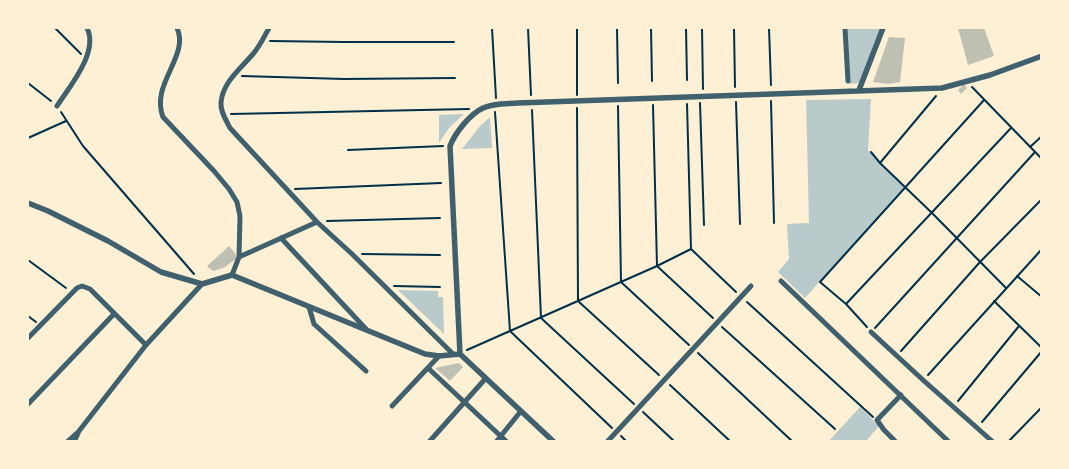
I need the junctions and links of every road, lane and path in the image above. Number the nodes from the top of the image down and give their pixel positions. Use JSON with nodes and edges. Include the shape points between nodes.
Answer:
{"nodes":[{"id":1,"x":55,"y":28,"type":"edge"},
{"id":2,"x":87,"y":28,"type":"edge"},
{"id":3,"x":177,"y":28,"type":"edge"},
{"id":4,"x":269,"y":28,"type":"edge"},
{"id":5,"x":492,"y":28,"type":"edge"},
{"id":6,"x":528,"y":28,"type":"edge"},
{"id":7,"x":577,"y":28,"type":"edge"},
{"id":8,"x":617,"y":28,"type":"edge"},
{"id":9,"x":651,"y":28,"type":"edge"},
{"id":10,"x":686,"y":28,"type":"edge"},
{"id":11,"x":702,"y":28,"type":"edge"},
{"id":12,"x":734,"y":28,"type":"edge"},
{"id":13,"x":769,"y":28,"type":"edge"},
{"id":14,"x":845,"y":28,"type":"edge"},
{"id":15,"x":883,"y":28,"type":"edge"},
{"id":16,"x":262,"y":41,"type":"junction"},
{"id":17,"x":454,"y":42,"type":"dead end"},
{"id":18,"x":1042,"y":56,"type":"edge"},
{"id":19,"x":86,"y":58,"type":"junction"},
{"id":20,"x":232,"y":76,"type":"junction"},
{"id":21,"x":455,"y":78,"type":"dead end"},
{"id":22,"x":686,"y":80,"type":"dead end"},
{"id":23,"x":652,"y":81,"type":"dead end"},
{"id":24,"x":848,"y":81,"type":"dead end"},
{"id":25,"x":967,"y":82,"type":"junction"},
{"id":26,"x":28,"y":83,"type":"edge"},
{"id":27,"x":618,"y":83,"type":"dead end"},
{"id":28,"x":771,"y":85,"type":"dead end"},
{"id":29,"x":735,"y":87,"type":"dead end"},
{"id":30,"x":942,"y":88,"type":"junction"},
{"id":31,"x":703,"y":89,"type":"dead end"},
{"id":32,"x":859,"y":90,"type":"junction"},
{"id":33,"x":771,"y":93,"type":"junction"},
{"id":34,"x":736,"y":95,"type":"junction"},
{"id":35,"x":687,"y":96,"type":"junction"},
{"id":36,"x":700,"y":96,"type":"junction"},
{"id":37,"x":577,"y":98,"type":"junction"},
{"id":38,"x":652,"y":98,"type":"junction"},
{"id":39,"x":618,"y":99,"type":"junction"},
{"id":40,"x":532,"y":100,"type":"junction"},
{"id":41,"x":984,"y":100,"type":"junction"},
{"id":42,"x":495,"y":102,"type":"junction"},
{"id":43,"x":57,"y":106,"type":"junction"},
{"id":44,"x":482,"y":108,"type":"junction"},
{"id":45,"x":223,"y":115,"type":"junction"},
{"id":46,"x":66,"y":121,"type":"junction"},
{"id":47,"x":1011,"y":128,"type":"junction"},
{"id":48,"x":1042,"y":136,"type":"edge"},
{"id":49,"x":28,"y":138,"type":"edge"},
{"id":50,"x":450,"y":146,"type":"junction"},
{"id":51,"x":1030,"y":147,"type":"junction"},
{"id":52,"x":348,"y":150,"type":"dead end"},
{"id":53,"x":871,"y":152,"type":"dead end"},
{"id":54,"x":1035,"y":152,"type":"junction"},
{"id":55,"x":1042,"y":159,"type":"edge"},
{"id":56,"x":880,"y":163,"type":"junction"},
{"id":57,"x":441,"y":183,"type":"dead end"},
{"id":58,"x":905,"y":187,"type":"junction"},
{"id":59,"x":288,"y":190,"type":"junction"},
{"id":60,"x":1042,"y":199,"type":"edge"},
{"id":61,"x":28,"y":203,"type":"edge"},
{"id":62,"x":932,"y":213,"type":"junction"},
{"id":63,"x":440,"y":218,"type":"dead end"},
{"id":64,"x":317,"y":222,"type":"junction"},
{"id":65,"x":774,"y":223,"type":"dead end"},
{"id":66,"x":740,"y":224,"type":"dead end"},
{"id":67,"x":704,"y":225,"type":"dead end"},
{"id":68,"x":281,"y":238,"type":"junction"},
{"id":69,"x":956,"y":238,"type":"junction"},
{"id":70,"x":691,"y":249,"type":"junction"},
{"id":71,"x":1042,"y":249,"type":"edge"},
{"id":72,"x":352,"y":254,"type":"junction"},
{"id":73,"x":440,"y":255,"type":"dead end"},
{"id":74,"x":239,"y":257,"type":"junction"},
{"id":75,"x":28,"y":260,"type":"edge"},
{"id":76,"x":980,"y":262,"type":"junction"},
{"id":77,"x":657,"y":266,"type":"junction"},
{"id":78,"x":232,"y":275,"type":"junction"},
{"id":79,"x":1017,"y":276,"type":"junction"},
{"id":80,"x":781,"y":281,"type":"dead end"},
{"id":81,"x":622,"y":282,"type":"junction"},
{"id":82,"x":202,"y":284,"type":"junction"},
{"id":83,"x":384,"y":286,"type":"junction"},
{"id":84,"x":751,"y":286,"type":"dead end"},
{"id":85,"x":440,"y":287,"type":"dead end"},
{"id":86,"x":1006,"y":288,"type":"junction"},
{"id":87,"x":72,"y":293,"type":"junction"},
{"id":88,"x":741,"y":296,"type":"junction"},
{"id":89,"x":1042,"y":297,"type":"edge"},
{"id":90,"x":578,"y":301,"type":"junction"},
{"id":91,"x":994,"y":301,"type":"junction"},
{"id":92,"x":846,"y":304,"type":"junction"},
{"id":93,"x":309,"y":307,"type":"junction"},
{"id":94,"x":114,"y":314,"type":"junction"},
{"id":95,"x":541,"y":318,"type":"junction"},
{"id":96,"x":717,"y":322,"type":"junction"},
{"id":97,"x":1019,"y":326,"type":"junction"},
{"id":98,"x":368,"y":331,"type":"junction"},
{"id":99,"x":510,"y":331,"type":"junction"},
{"id":100,"x":871,"y":332,"type":"junction"},
{"id":101,"x":28,"y":338,"type":"edge"},
{"id":102,"x":146,"y":346,"type":"junction"},
{"id":103,"x":693,"y":348,"type":"junction"},
{"id":104,"x":1042,"y":350,"type":"edge"},
{"id":105,"x":452,"y":354,"type":"junction"},
{"id":106,"x":460,"y":354,"type":"junction"},
{"id":107,"x":898,"y":355,"type":"junction"},
{"id":108,"x":439,"y":356,"type":"junction"},
{"id":109,"x":428,"y":368,"type":"junction"},
{"id":110,"x":366,"y":371,"type":"dead end"},
{"id":111,"x":486,"y":378,"type":"junction"},
{"id":112,"x":664,"y":380,"type":"junction"},
{"id":113,"x":923,"y":380,"type":"junction"},
{"id":114,"x":901,"y":395,"type":"junction"},
{"id":115,"x":465,"y":402,"type":"junction"},
{"id":116,"x":28,"y":404,"type":"edge"},
{"id":117,"x":392,"y":406,"type":"dead end"},
{"id":118,"x":953,"y":406,"type":"junction"},
{"id":119,"x":638,"y":407,"type":"junction"},
{"id":120,"x":1042,"y":407,"type":"edge"},
{"id":121,"x":522,"y":411,"type":"junction"},
{"id":122,"x":877,"y":420,"type":"junction"},
{"id":123,"x":977,"y":427,"type":"junction"},
{"id":124,"x":835,"y":429,"type":"dead end"},
{"id":125,"x":79,"y":432,"type":"junction"},
{"id":126,"x":616,"y":432,"type":"junction"},
{"id":127,"x":501,"y":436,"type":"junction"},
{"id":128,"x":67,"y":442,"type":"edge"},
{"id":129,"x":74,"y":442,"type":"edge"},
{"id":130,"x":430,"y":442,"type":"edge"},
{"id":131,"x":496,"y":442,"type":"edge"},
{"id":132,"x":507,"y":442,"type":"edge"},
{"id":133,"x":554,"y":442,"type":"edge"},
{"id":134,"x":607,"y":442,"type":"edge"},
{"id":135,"x":626,"y":442,"type":"edge"},
{"id":136,"x":675,"y":442,"type":"edge"},
{"id":137,"x":731,"y":442,"type":"edge"},
{"id":138,"x":793,"y":442,"type":"edge"},
{"id":139,"x":896,"y":442,"type":"edge"},
{"id":140,"x":949,"y":442,"type":"edge"},
{"id":141,"x":993,"y":442,"type":"edge"},
{"id":142,"x":1008,"y":442,"type":"edge"}],
"edges":[{"from":1,"to":19,"type":"path"},
{"from":2,"to":19,"type":"street","via":[[90,45]]},
{"from":3,"to":74,"type":"street","via":[[179,47],[161,91],[160,107],[164,117],[214,171],[237,202]]},
{"from":4,"to":16,"type":"street"},
{"from":5,"to":42,"type":"path"},
{"from":6,"to":40,"type":"path"},
{"from":7,"to":37,"type":"path"},
{"from":8,"to":27,"type":"path"},
{"from":9,"to":23,"type":"path"},
{"from":10,"to":22,"type":"path"},
{"from":11,"to":31,"type":"path"},
{"from":12,"to":29,"type":"path"},
{"from":13,"to":28,"type":"path"},
{"from":14,"to":24,"type":"street"},
{"from":15,"to":32,"type":"street"},
{"from":16,"to":17,"type":"path"},
{"from":16,"to":20,"type":"street"},
{"from":18,"to":25,"type":"street"},
{"from":19,"to":43,"type":"street"},
{"from":20,"to":21,"type":"path"},
{"from":20,"to":45,"type":"street","via":[[221,102]]},
{"from":25,"to":30,"type":"street"},
{"from":25,"to":41,"type":"path"},
{"from":26,"to":43,"type":"path"},
{"from":30,"to":32,"type":"street"},
{"from":30,"to":56,"type":"path"},
{"from":32,"to":33,"type":"street"},
{"from":33,"to":34,"type":"street"},
{"from":33,"to":65,"type":"path"},
{"from":34,"to":36,"type":"street"},
{"from":34,"to":66,"type":"path"},
{"from":35,"to":36,"type":"street"},
{"from":35,"to":38,"type":"street"},
{"from":35,"to":70,"type":"path"},
{"from":36,"to":67,"type":"path"},
{"from":37,"to":39,"type":"street"},
{"from":37,"to":40,"type":"street"},
{"from":37,"to":90,"type":"path"},
{"from":38,"to":39,"type":"street"},
{"from":38,"to":77,"type":"path"},
{"from":39,"to":81,"type":"path"},
{"from":40,"to":42,"type":"street"},
{"from":40,"to":95,"type":"path"},
{"from":41,"to":47,"type":"path"},
{"from":41,"to":58,"type":"path"},
{"from":42,"to":44,"type":"street"},
{"from":42,"to":99,"type":"path"},
{"from":43,"to":46,"type":"path"},
{"from":44,"to":45,"type":"path"},
{"from":44,"to":50,"type":"street","via":[[458,131]]},
{"from":45,"to":59,"type":"street","via":[[230,128]]},
{"from":46,"to":49,"type":"path"},
{"from":46,"to":82,"type":"path","via":[[83,146]]},
{"from":47,"to":51,"type":"path"},
{"from":47,"to":62,"type":"path"},
{"from":48,"to":51,"type":"path"},
{"from":50,"to":52,"type":"path"},
{"from":50,"to":106,"type":"street"},
{"from":51,"to":54,"type":"path"},
{"from":53,"to":56,"type":"path"},
{"from":54,"to":55,"type":"path"},
{"from":54,"to":69,"type":"path"},
{"from":56,"to":58,"type":"path"},
{"from":57,"to":59,"type":"path"},
{"from":58,"to":62,"type":"path"},
{"from":58,"to":92,"type":"path","via":[[820,282]]},
{"from":59,"to":64,"type":"street"},
{"from":60,"to":76,"type":"path"},
{"from":61,"to":82,"type":"street","via":[[108,241],[161,272]]},
{"from":62,"to":69,"type":"path"},
{"from":62,"to":92,"type":"path"},
{"from":63,"to":64,"type":"path"},
{"from":64,"to":68,"type":"street"},
{"from":64,"to":72,"type":"street"},
{"from":68,"to":74,"type":"street"},
{"from":68,"to":98,"type":"street"},
{"from":69,"to":76,"type":"path"},
{"from":69,"to":100,"type":"path"},
{"from":70,"to":77,"type":"path"},
{"from":70,"to":88,"type":"path"},
{"from":71,"to":79,"type":"path"},
{"from":72,"to":73,"type":"path"},
{"from":72,"to":83,"type":"street"},
{"from":74,"to":78,"type":"street"},
{"from":75,"to":87,"type":"path"},
{"from":76,"to":86,"type":"path"},
{"from":76,"to":107,"type":"path"},
{"from":77,"to":81,"type":"path"},
{"from":77,"to":96,"type":"path"},
{"from":78,"to":82,"type":"street"},
{"from":78,"to":93,"type":"street"},
{"from":79,"to":86,"type":"path"},
{"from":79,"to":89,"type":"path"},
{"from":80,"to":114,"type":"street"},
{"from":81,"to":90,"type":"path"},
{"from":81,"to":103,"type":"path"},
{"from":82,"to":102,"type":"street"},
{"from":83,"to":85,"type":"path"},
{"from":83,"to":105,"type":"street"},
{"from":84,"to":88,"type":"street"},
{"from":86,"to":91,"type":"path"},
{"from":87,"to":94,"type":"street","via":[[82,286],[90,289]]},
{"from":87,"to":101,"type":"street"},
{"from":88,"to":96,"type":"street"},
{"from":88,"to":122,"type":"path"},
{"from":90,"to":95,"type":"path"},
{"from":90,"to":112,"type":"path"},
{"from":91,"to":97,"type":"path"},
{"from":91,"to":113,"type":"path"},
{"from":92,"to":100,"type":"path"},
{"from":93,"to":98,"type":"street"},
{"from":93,"to":110,"type":"street","via":[[314,324]]},
{"from":94,"to":102,"type":"street"},
{"from":94,"to":116,"type":"street"},
{"from":95,"to":99,"type":"path"},
{"from":95,"to":119,"type":"path"},
{"from":96,"to":103,"type":"street"},
{"from":96,"to":124,"type":"path"},
{"from":97,"to":104,"type":"path"},
{"from":97,"to":118,"type":"path"},
{"from":98,"to":108,"type":"street","via":[[425,354]]},
{"from":99,"to":106,"type":"path"},
{"from":99,"to":126,"type":"path"},
{"from":100,"to":107,"type":"street"},
{"from":102,"to":125,"type":"street"},
{"from":103,"to":112,"type":"street"},
{"from":103,"to":138,"type":"path"},
{"from":104,"to":123,"type":"path"},
{"from":105,"to":106,"type":"street"},
{"from":105,"to":108,"type":"street"},
{"from":106,"to":111,"type":"street"},
{"from":107,"to":113,"type":"street"},
{"from":108,"to":109,"type":"street"},
{"from":109,"to":115,"type":"street"},
{"from":109,"to":117,"type":"street"},
{"from":111,"to":115,"type":"street"},
{"from":111,"to":121,"type":"street"},
{"from":112,"to":119,"type":"street"},
{"from":112,"to":137,"type":"path"},
{"from":113,"to":118,"type":"street"},
{"from":114,"to":122,"type":"street"},
{"from":114,"to":140,"type":"street"},
{"from":115,"to":127,"type":"street"},
{"from":115,"to":130,"type":"street"},
{"from":118,"to":123,"type":"street"},
{"from":119,"to":126,"type":"street"},
{"from":119,"to":136,"type":"path"},
{"from":120,"to":142,"type":"path"},
{"from":121,"to":127,"type":"street"},
{"from":121,"to":133,"type":"street"},
{"from":122,"to":139,"type":"street"},
{"from":123,"to":141,"type":"street"},
{"from":125,"to":128,"type":"street"},
{"from":125,"to":129,"type":"street"},
{"from":126,"to":134,"type":"street"},
{"from":126,"to":135,"type":"path"},
{"from":127,"to":131,"type":"street"},
{"from":127,"to":132,"type":"street"}]}
